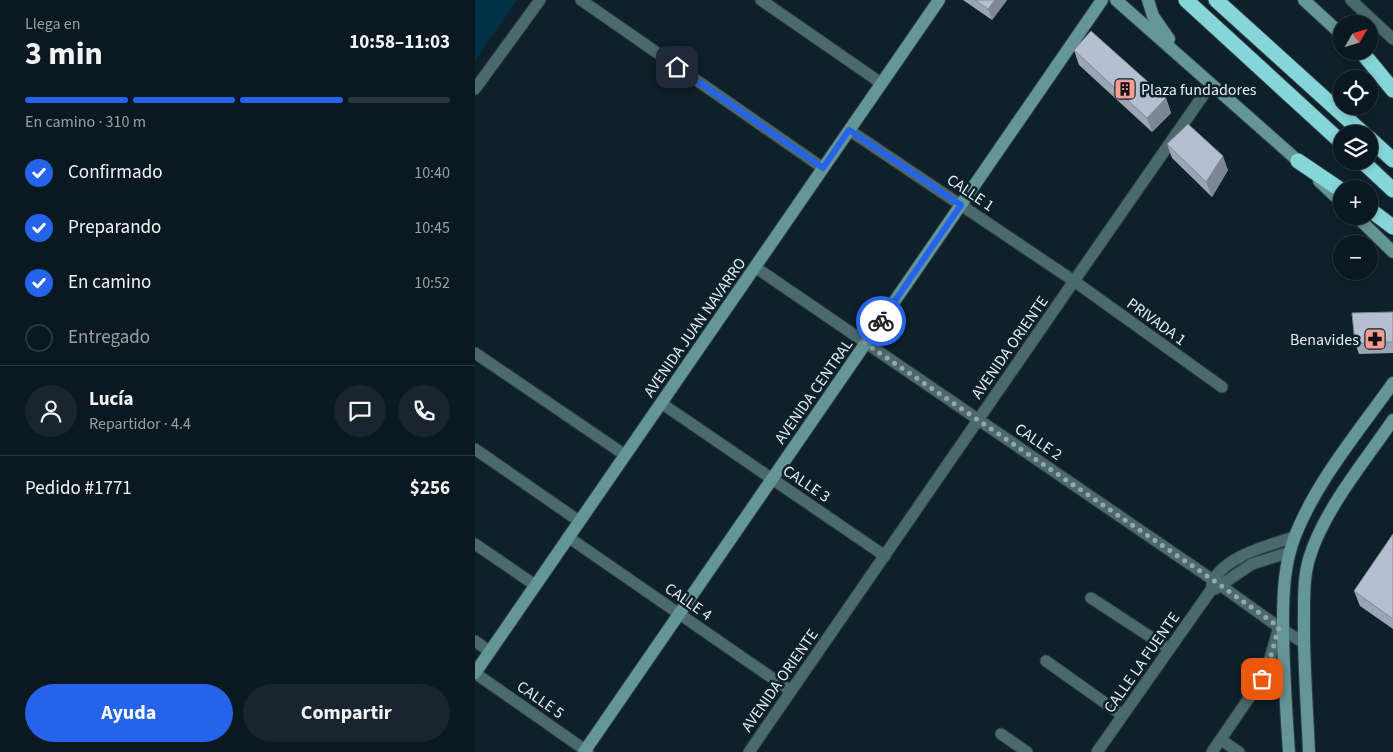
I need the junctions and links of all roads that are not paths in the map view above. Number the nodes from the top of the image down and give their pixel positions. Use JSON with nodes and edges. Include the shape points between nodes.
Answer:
{"nodes":[{"id":1,"x":539,"y":0,"type":"edge"},
{"id":2,"x":581,"y":0,"type":"edge"},
{"id":3,"x":761,"y":0,"type":"edge"},
{"id":4,"x":1102,"y":0,"type":"edge"},
{"id":5,"x":1116,"y":0,"type":"edge"},
{"id":6,"x":1148,"y":0,"type":"edge"},
{"id":7,"x":1187,"y":0,"type":"edge"},
{"id":8,"x":1216,"y":0,"type":"edge"},
{"id":9,"x":1304,"y":0,"type":"edge"},
{"id":10,"x":937,"y":1,"type":"edge"},
{"id":11,"x":1357,"y":2,"type":"edge"},
{"id":12,"x":1333,"y":27,"type":"edge"},
{"id":13,"x":1393,"y":39,"type":"edge"},
{"id":14,"x":1368,"y":60,"type":"edge"},
{"id":15,"x":1371,"y":60,"type":"edge"},
{"id":16,"x":1190,"y":66,"type":"junction"},
{"id":17,"x":1393,"y":80,"type":"edge"},
{"id":18,"x":881,"y":83,"type":"junction"},
{"id":19,"x":1211,"y":84,"type":"junction"},
{"id":20,"x":475,"y":90,"type":"edge"},
{"id":21,"x":1393,"y":90,"type":"edge"},
{"id":22,"x":1354,"y":125,"type":"edge"},
{"id":23,"x":849,"y":130,"type":"junction"},
{"id":24,"x":1333,"y":135,"type":"edge"},
{"id":25,"x":1378,"y":146,"type":"edge"},
{"id":26,"x":1393,"y":160,"type":"edge"},
{"id":27,"x":1298,"y":161,"type":"junction"},
{"id":28,"x":823,"y":168,"type":"junction"},
{"id":29,"x":1371,"y":170,"type":"edge"},
{"id":30,"x":1333,"y":185,"type":"edge"},
{"id":31,"x":1393,"y":190,"type":"edge"},
{"id":32,"x":1333,"y":194,"type":"edge"},
{"id":33,"x":961,"y":205,"type":"junction"},
{"id":34,"x":1378,"y":216,"type":"edge"},
{"id":35,"x":1365,"y":225,"type":"edge"},
{"id":36,"x":1393,"y":227,"type":"edge"},
{"id":37,"x":1393,"y":252,"type":"edge"},
{"id":38,"x":755,"y":267,"type":"junction"},
{"id":39,"x":1074,"y":281,"type":"junction"},
{"id":40,"x":865,"y":343,"type":"junction"},
{"id":41,"x":475,"y":353,"type":"edge"},
{"id":42,"x":1393,"y":383,"type":"edge"},
{"id":43,"x":1222,"y":387,"type":"dead end"},
{"id":44,"x":661,"y":403,"type":"junction"},
{"id":45,"x":978,"y":420,"type":"junction"},
{"id":46,"x":1393,"y":420,"type":"edge"},
{"id":47,"x":475,"y":449,"type":"edge"},
{"id":48,"x":625,"y":455,"type":"junction"},
{"id":49,"x":772,"y":478,"type":"junction"},
{"id":50,"x":579,"y":521,"type":"junction"},
{"id":51,"x":569,"y":537,"type":"junction"},
{"id":52,"x":1294,"y":537,"type":"junction"},
{"id":53,"x":475,"y":544,"type":"edge"},
{"id":54,"x":1290,"y":552,"type":"junction"},
{"id":55,"x":885,"y":556,"type":"junction"},
{"id":56,"x":535,"y":585,"type":"junction"},
{"id":57,"x":1215,"y":585,"type":"junction"},
{"id":58,"x":1091,"y":598,"type":"dead end"},
{"id":59,"x":679,"y":614,"type":"junction"},
{"id":60,"x":1281,"y":629,"type":"junction"},
{"id":61,"x":475,"y":642,"type":"edge"},
{"id":62,"x":1304,"y":642,"type":"junction"},
{"id":63,"x":1169,"y":649,"type":"junction"},
{"id":64,"x":489,"y":651,"type":"junction"},
{"id":65,"x":1046,"y":661,"type":"dead end"},
{"id":66,"x":475,"y":673,"type":"edge"},
{"id":67,"x":791,"y":691,"type":"junction"},
{"id":68,"x":1122,"y":715,"type":"junction"},
{"id":69,"x":1001,"y":734,"type":"dead end"},
{"id":70,"x":1221,"y":740,"type":"junction"},
{"id":71,"x":586,"y":751,"type":"edge"},
{"id":72,"x":749,"y":752,"type":"edge"},
{"id":73,"x":1027,"y":752,"type":"edge"},
{"id":74,"x":1097,"y":752,"type":"edge"},
{"id":75,"x":1213,"y":752,"type":"edge"},
{"id":76,"x":1239,"y":752,"type":"edge"},
{"id":77,"x":1289,"y":752,"type":"edge"},
{"id":78,"x":1309,"y":752,"type":"edge"}],
"edges":[{"from":1,"to":20,"type":"street"},
{"from":2,"to":28,"type":"street"},
{"from":3,"to":18,"type":"street"},
{"from":4,"to":33,"type":"main road","name":"AVENIDA CENTRAL"},
{"from":5,"to":16,"type":"main road"},
{"from":6,"to":16,"type":"main road","via":[[1153,16]]},
{"from":7,"to":24,"type":"highway"},
{"from":8,"to":22,"type":"highway"},
{"from":9,"to":12,"type":"main road"},
{"from":10,"to":18,"type":"main road","name":"AVENIDA JUAN NAVARRO"},
{"from":11,"to":13,"type":"street"},
{"from":14,"to":21,"type":"highway"},
{"from":15,"to":17,"type":"main road"},
{"from":16,"to":19,"type":"main road"},
{"from":18,"to":23,"type":"main road","name":"AVENIDA JUAN NAVARRO"},
{"from":19,"to":27,"type":"main road"},
{"from":19,"to":39,"type":"street","name":"AVENIDA ORIENTE"},
{"from":23,"to":28,"type":"main road","name":"AVENIDA JUAN NAVARRO"},
{"from":23,"to":33,"type":"street","name":"CALLE 1"},
{"from":25,"to":26,"type":"highway"},
{"from":27,"to":30,"type":"highway"},
{"from":27,"to":32,"type":"main road"},
{"from":28,"to":38,"type":"main road","name":"AVENIDA JUAN NAVARRO"},
{"from":29,"to":31,"type":"highway"},
{"from":33,"to":39,"type":"street","name":"CALLE 1"},
{"from":33,"to":40,"type":"main road","name":"AVENIDA CENTRAL"},
{"from":34,"to":36,"type":"highway"},
{"from":35,"to":37,"type":"main road"},
{"from":38,"to":40,"type":"street","name":"CALLE 2"},
{"from":38,"to":44,"type":"main road","name":"AVENIDA JUAN NAVARRO"},
{"from":39,"to":43,"type":"street","name":"PRIVADA 1"},
{"from":39,"to":45,"type":"street","name":"AVENIDA ORIENTE"},
{"from":40,"to":45,"type":"street","name":"CALLE 2"},
{"from":40,"to":49,"type":"main road","name":"AVENIDA CENTRAL"},
{"from":41,"to":48,"type":"street"},
{"from":42,"to":52,"type":"main road","via":[[1323,483]]},
{"from":44,"to":48,"type":"main road","name":"AVENIDA JUAN NAVARRO"},
{"from":44,"to":49,"type":"street","name":"CALLE 3"},
{"from":45,"to":55,"type":"street","name":"AVENIDA ORIENTE"},
{"from":45,"to":57,"type":"street","name":"CALLE 2"},
{"from":46,"to":62,"type":"main road","via":[[1332,508],[1308,560]]},
{"from":47,"to":50,"type":"street"},
{"from":48,"to":50,"type":"main road","name":"AVENIDA JUAN NAVARRO"},
{"from":49,"to":55,"type":"street","name":"CALLE 3"},
{"from":49,"to":59,"type":"main road","name":"AVENIDA CENTRAL"},
{"from":50,"to":51,"type":"main road","name":"AVENIDA JUAN NAVARRO"},
{"from":51,"to":56,"type":"main road","name":"AVENIDA JUAN NAVARRO"},
{"from":51,"to":59,"type":"street","name":"CALLE 4"},
{"from":52,"to":54,"type":"main road"},
{"from":52,"to":57,"type":"street","name":"CALLE LA FUENTE","via":[[1240,557],[1228,566]]},
{"from":53,"to":56,"type":"street"},
{"from":54,"to":57,"type":"street","name":"CALLE LA FUENTE","via":[[1252,564]]},
{"from":54,"to":60,"type":"main road"},
{"from":55,"to":67,"type":"street","name":"AVENIDA ORIENTE"},
{"from":56,"to":64,"type":"main road","name":"AVENIDA JUAN NAVARRO"},
{"from":57,"to":60,"type":"street","name":"CALLE 2"},
{"from":57,"to":63,"type":"street","name":"CALLE LA FUENTE"},
{"from":58,"to":63,"type":"street"},
{"from":59,"to":67,"type":"street","name":"CALLE 4"},
{"from":59,"to":71,"type":"main road","name":"AVENIDA CENTRAL"},
{"from":60,"to":62,"type":"street","name":"CALLE 2"},
{"from":60,"to":70,"type":"street","via":[[1262,679]]},
{"from":60,"to":77,"type":"main road"},
{"from":61,"to":64,"type":"street"},
{"from":62,"to":78,"type":"main road"},
{"from":63,"to":68,"type":"street","name":"CALLE LA FUENTE"},
{"from":64,"to":66,"type":"main road","name":"AVENIDA JUAN NAVARRO"},
{"from":65,"to":68,"type":"street"},
{"from":66,"to":71,"type":"street","name":"CALLE 5"},
{"from":67,"to":72,"type":"street","name":"AVENIDA ORIENTE"},
{"from":68,"to":74,"type":"street","name":"CALLE LA FUENTE"},
{"from":69,"to":73,"type":"street"},
{"from":70,"to":75,"type":"street"},
{"from":70,"to":76,"type":"street"}]}
